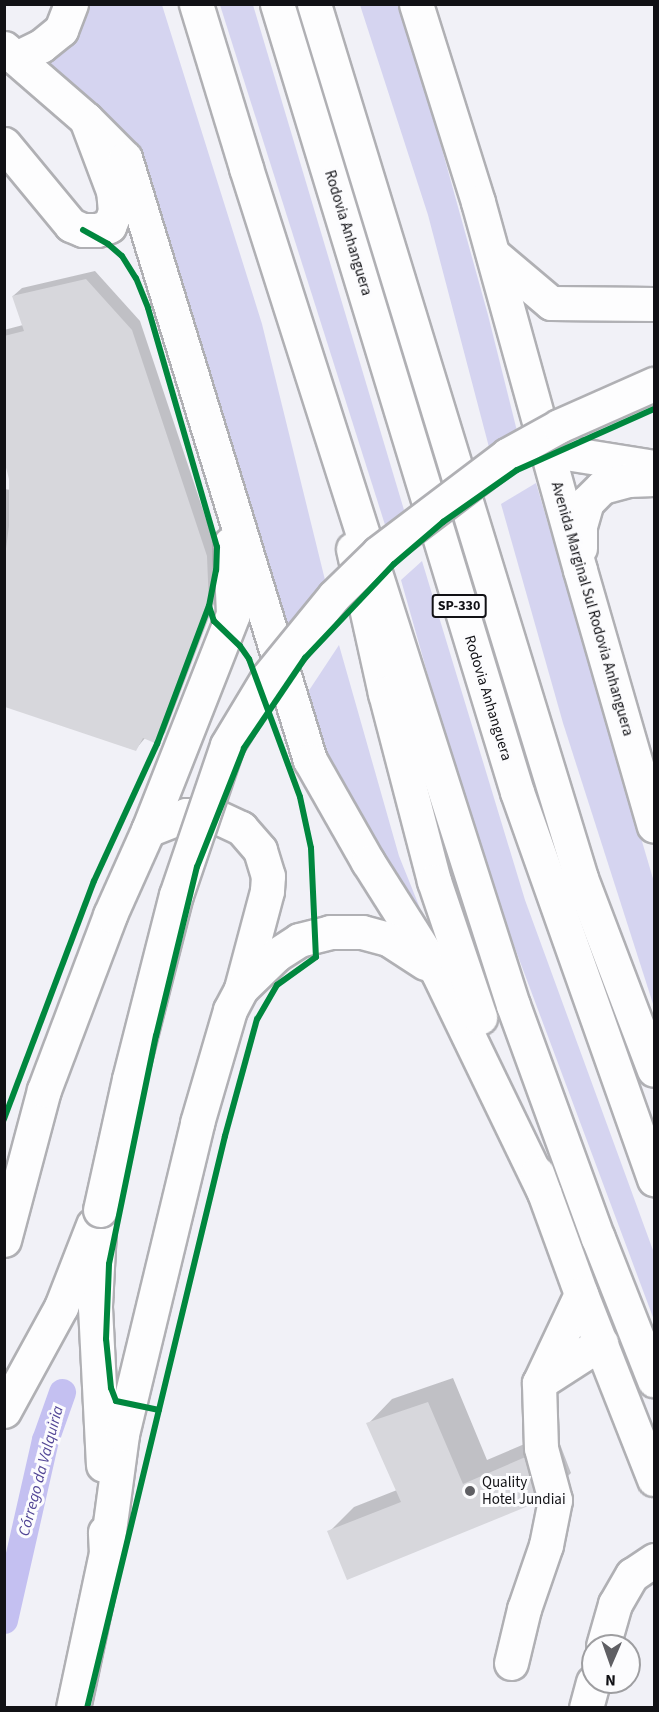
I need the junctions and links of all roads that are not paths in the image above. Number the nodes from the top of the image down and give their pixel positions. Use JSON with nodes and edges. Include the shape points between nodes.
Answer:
{"nodes":[{"id":1,"x":71,"y":4,"type":"edge"},
{"id":2,"x":183,"y":4,"type":"edge"},
{"id":3,"x":196,"y":4,"type":"edge"},
{"id":4,"x":277,"y":4,"type":"edge"},
{"id":5,"x":314,"y":4,"type":"edge"},
{"id":6,"x":416,"y":4,"type":"edge"},
{"id":7,"x":10,"y":53,"type":"edge"},
{"id":8,"x":86,"y":119,"type":"junction"},
{"id":9,"x":4,"y":144,"type":"edge"},
{"id":10,"x":246,"y":168,"type":"junction"},
{"id":11,"x":493,"y":254,"type":"junction"},
{"id":12,"x":654,"y":304,"type":"edge"},
{"id":13,"x":654,"y":384,"type":"edge"},
{"id":14,"x":317,"y":389,"type":"junction"},
{"id":15,"x":547,"y":450,"type":"junction"},
{"id":16,"x":654,"y":467,"type":"edge"},
{"id":17,"x":220,"y":471,"type":"junction"},
{"id":18,"x":654,"y":479,"type":"edge"},
{"id":19,"x":580,"y":570,"type":"junction"},
{"id":20,"x":654,"y":826,"type":"edge"},
{"id":21,"x":148,"y":830,"type":"junction"},
{"id":22,"x":437,"y":971,"type":"junction"},
{"id":23,"x":241,"y":989,"type":"junction"},
{"id":24,"x":654,"y":1070,"type":"edge"},
{"id":25,"x":654,"y":1179,"type":"edge"},
{"id":26,"x":544,"y":1192,"type":"junction"},
{"id":27,"x":100,"y":1210,"type":"junction"},
{"id":28,"x":4,"y":1240,"type":"edge"},
{"id":29,"x":581,"y":1294,"type":"junction"},
{"id":30,"x":601,"y":1343,"type":"junction"},
{"id":31,"x":654,"y":1380,"type":"edge"},
{"id":32,"x":539,"y":1383,"type":"junction"},
{"id":33,"x":4,"y":1411,"type":"edge"},
{"id":34,"x":654,"y":1479,"type":"edge"},
{"id":35,"x":106,"y":1553,"type":"junction"},
{"id":36,"x":654,"y":1560,"type":"edge"},
{"id":37,"x":606,"y":1634,"type":"edge"},
{"id":38,"x":511,"y":1663,"type":"dead end"},
{"id":39,"x":73,"y":1707,"type":"edge"}],
"edges":[{"from":1,"to":7,"type":"main road","via":[[61,30],[41,46]]},
{"from":2,"to":10,"type":"main road"},
{"from":3,"to":10,"type":"main road"},
{"from":4,"to":25,"type":"main road","name":"Rodovia Anhanguera","number":"SP-330","via":[[517,792]]},
{"from":5,"to":24,"type":"main road","number":"SP-330","via":[[581,878]]},
{"from":6,"to":11,"type":"main road","name":"Avenida Marginal Sul Rodovia Anhanguera"},
{"from":7,"to":8,"type":"main road"},
{"from":8,"to":9,"type":"main road","via":[[112,191],[115,212],[109,226],[98,230],[71,225]]},
{"from":8,"to":17,"type":"main road","via":[[125,158]]},
{"from":10,"to":14,"type":"main road"},
{"from":11,"to":12,"type":"main road","via":[[551,303]]},
{"from":11,"to":15,"type":"main road","name":"Avenida Marginal Sul Rodovia Anhanguera"},
{"from":13,"to":27,"type":"main road","bridge":true,"via":[[559,426],[507,455],[387,546],[334,596],[268,677],[224,753],[179,885]]},
{"from":14,"to":26,"type":"main road","via":[[385,693],[434,881],[456,954]]},
{"from":14,"to":31,"type":"main road","via":[[513,1005]]},
{"from":15,"to":16,"type":"main road"},
{"from":15,"to":19,"type":"main road","name":"Avenida Marginal Sul Rodovia Anhanguera"},
{"from":17,"to":21,"type":"main road","via":[[231,552],[233,614]]},
{"from":17,"to":22,"type":"main road","via":[[310,760]]},
{"from":18,"to":19,"type":"main road","via":[[602,487],[587,502],[580,525]]},
{"from":19,"to":20,"type":"main road","name":"Avenida Marginal Sul Rodovia Anhanguera"},
{"from":21,"to":23,"type":"main road","via":[[186,815],[215,816],[241,828],[260,850],[268,876],[267,891]]},
{"from":21,"to":28,"type":"main road","via":[[110,915],[44,1090]]},
{"from":22,"to":23,"type":"main road","via":[[388,939],[362,932],[330,932],[299,940],[276,955]]},
{"from":22,"to":26,"type":"main road"},
{"from":23,"to":35,"type":"main road","via":[[218,1046],[177,1203],[122,1434]]},
{"from":26,"to":29,"type":"main road"},
{"from":27,"to":33,"type":"main road","via":[[82,1246],[61,1307]]},
{"from":27,"to":35,"type":"main road","via":[[95,1307]]},
{"from":29,"to":30,"type":"main road"},
{"from":29,"to":32,"type":"main road"},
{"from":30,"to":32,"type":"main road"},
{"from":30,"to":34,"type":"main road"},
{"from":32,"to":38,"type":"main road","via":[[541,1448],[555,1500],[546,1545]]},
{"from":35,"to":39,"type":"main road"},
{"from":36,"to":37,"type":"main road","via":[[632,1575],[615,1604]]}]}
